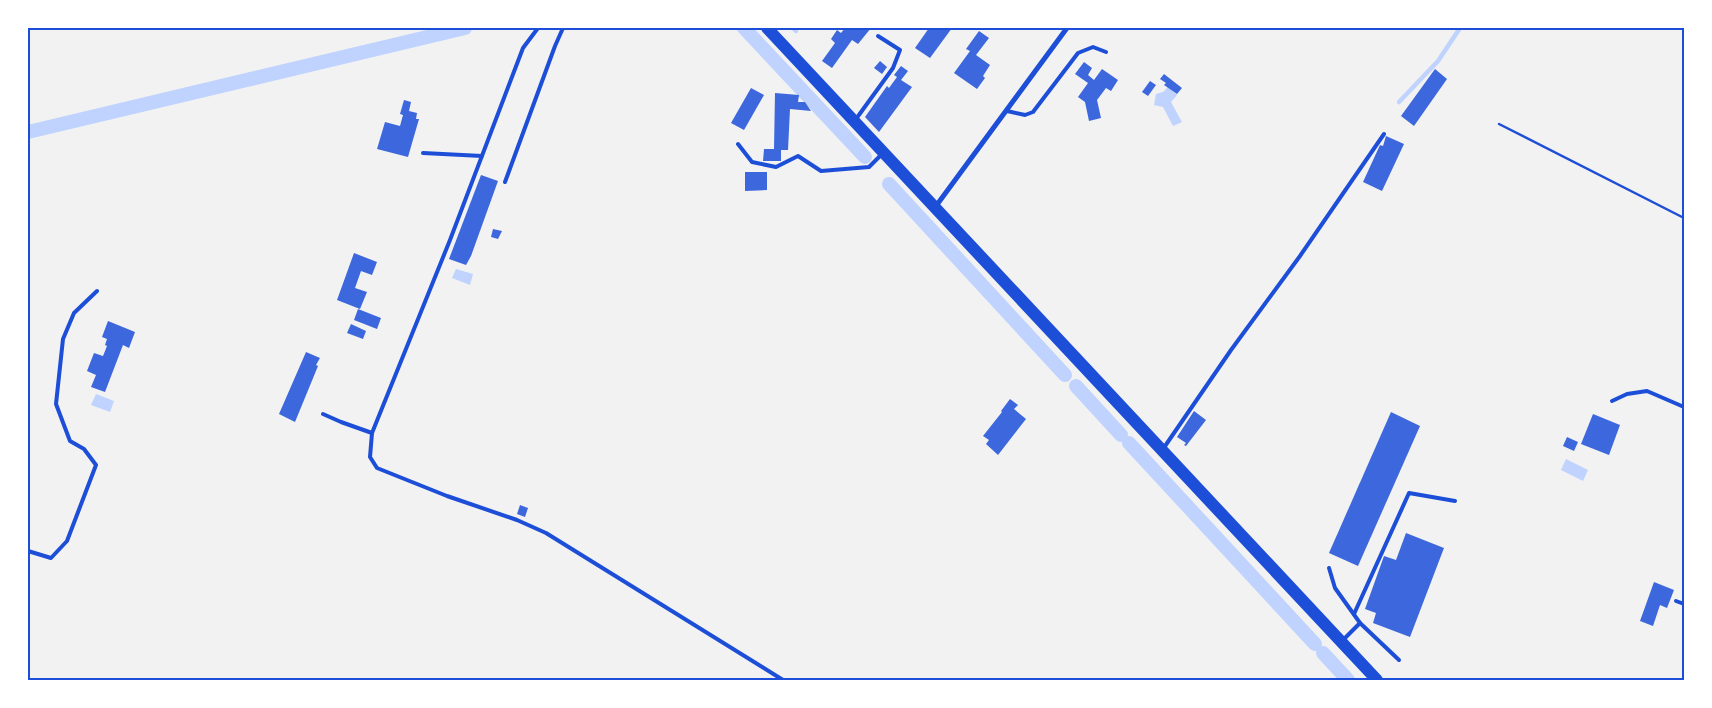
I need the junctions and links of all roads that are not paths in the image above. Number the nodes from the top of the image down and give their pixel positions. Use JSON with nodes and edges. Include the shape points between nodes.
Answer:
{"nodes":[{"id":1,"x":538,"y":28,"type":"edge"},
{"id":2,"x":563,"y":28,"type":"edge"},
{"id":3,"x":767,"y":28,"type":"edge"},
{"id":4,"x":1067,"y":28,"type":"edge"},
{"id":5,"x":878,"y":36,"type":"dead end"},
{"id":6,"x":1106,"y":52,"type":"dead end"},
{"id":7,"x":1006,"y":111,"type":"junction"},
{"id":8,"x":855,"y":121,"type":"junction"},
{"id":9,"x":1384,"y":134,"type":"dead end"},
{"id":10,"x":738,"y":144,"type":"dead end"},
{"id":11,"x":883,"y":152,"type":"junction"},
{"id":12,"x":423,"y":154,"type":"dead end"},
{"id":13,"x":482,"y":156,"type":"junction"},
{"id":14,"x":505,"y":182,"type":"dead end"},
{"id":15,"x":935,"y":208,"type":"junction"},
{"id":16,"x":97,"y":291,"type":"dead end"},
{"id":17,"x":1612,"y":401,"type":"dead end"},
{"id":18,"x":1684,"y":408,"type":"edge"},
{"id":19,"x":324,"y":414,"type":"dead end"},
{"id":20,"x":372,"y":433,"type":"junction"},
{"id":21,"x":1162,"y":451,"type":"junction"},
{"id":22,"x":1455,"y":502,"type":"dead end"},
{"id":23,"x":28,"y":551,"type":"edge"},
{"id":24,"x":1329,"y":568,"type":"dead end"},
{"id":25,"x":1676,"y":601,"type":"dead end"},
{"id":26,"x":1684,"y":604,"type":"edge"},
{"id":27,"x":1354,"y":614,"type":"junction"},
{"id":28,"x":1360,"y":623,"type":"junction"},
{"id":29,"x":1341,"y":642,"type":"junction"},
{"id":30,"x":1399,"y":660,"type":"dead end"},
{"id":31,"x":783,"y":680,"type":"edge"},
{"id":32,"x":1376,"y":680,"type":"edge"}],
"edges":[{"from":1,"to":13,"type":"lane","via":[[523,48]]},
{"from":2,"to":14,"type":"lane"},
{"from":3,"to":8,"type":"main road"},
{"from":4,"to":7,"type":"street"},
{"from":5,"to":8,"type":"lane","via":[[900,50],[894,68]]},
{"from":6,"to":7,"type":"lane","via":[[1092,47],[1078,53],[1034,112],[1025,115]]},
{"from":7,"to":15,"type":"street"},
{"from":8,"to":11,"type":"main road"},
{"from":9,"to":21,"type":"lane"},
{"from":10,"to":11,"type":"lane","via":[[752,162],[776,167],[798,156],[821,171],[869,167]]},
{"from":11,"to":15,"type":"main road"},
{"from":12,"to":13,"type":"lane"},
{"from":13,"to":20,"type":"lane"},
{"from":15,"to":21,"type":"main road"},
{"from":16,"to":23,"type":"lane","via":[[74,313],[64,339],[56,404],[70,441],[84,449],[96,465],[67,541],[51,558]]},
{"from":17,"to":18,"type":"lane","via":[[1627,394],[1647,391]]},
{"from":19,"to":20,"type":"lane"},
{"from":20,"to":31,"type":"lane","via":[[370,457],[377,468],[546,533]]},
{"from":21,"to":29,"type":"main road"},
{"from":22,"to":27,"type":"lane","via":[[1408,493]]},
{"from":24,"to":27,"type":"lane","via":[[1335,588]]},
{"from":25,"to":26,"type":"lane"},
{"from":27,"to":28,"type":"lane"},
{"from":28,"to":29,"type":"lane"},
{"from":28,"to":30,"type":"lane"},
{"from":29,"to":32,"type":"main road"}]}
